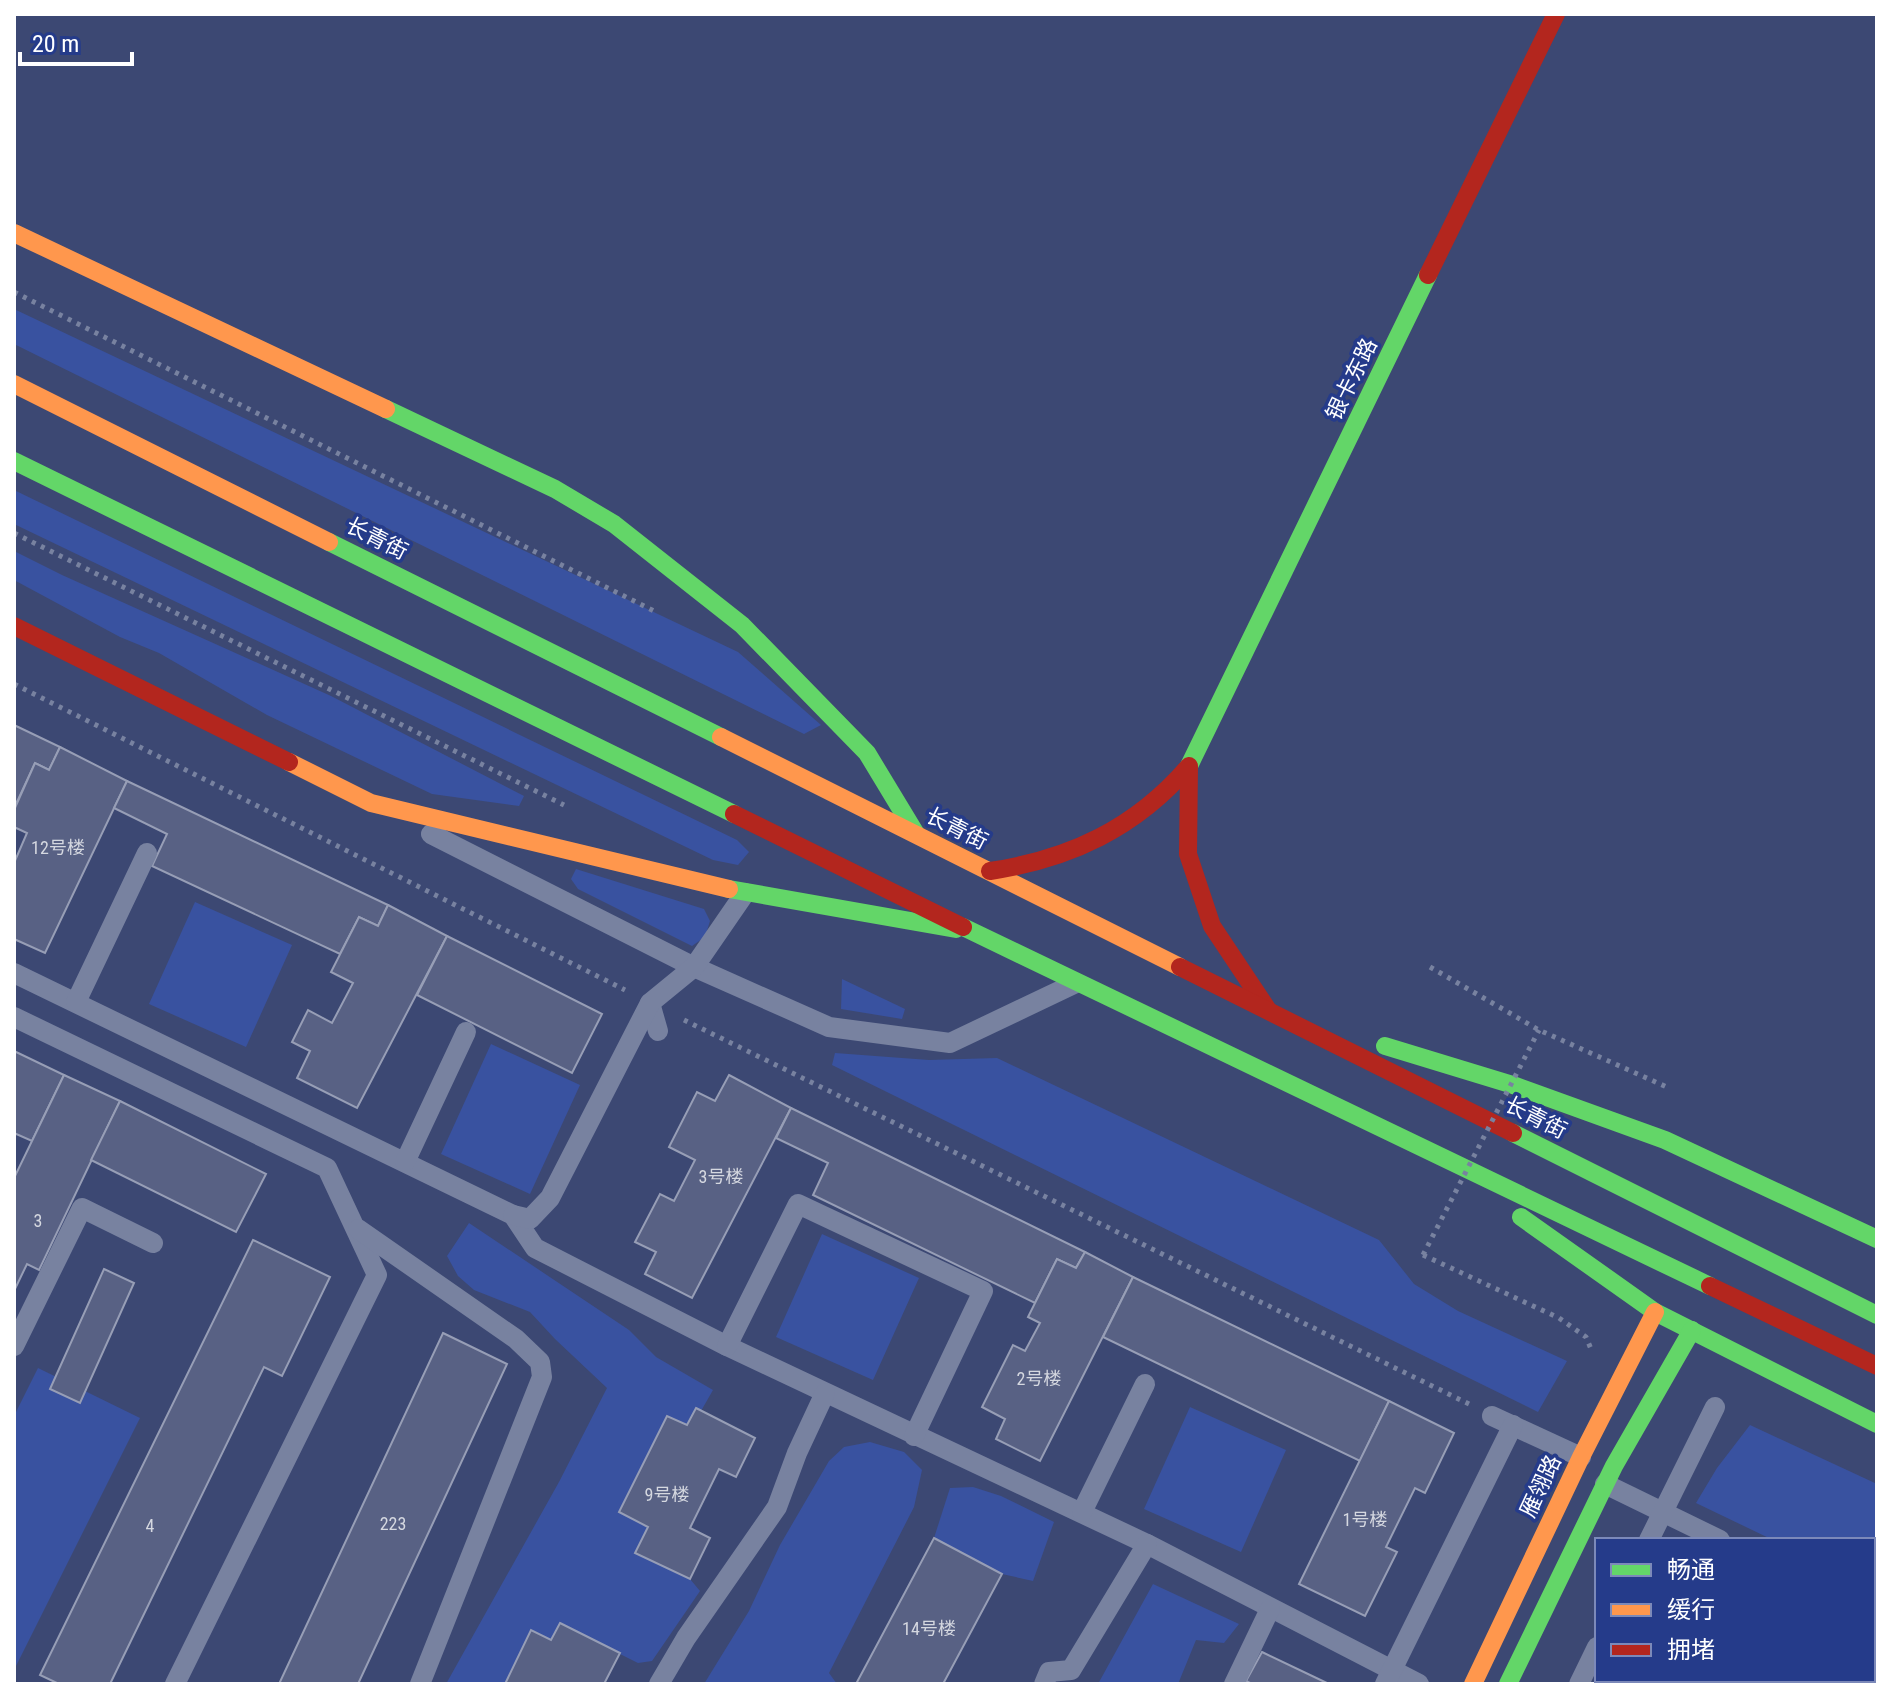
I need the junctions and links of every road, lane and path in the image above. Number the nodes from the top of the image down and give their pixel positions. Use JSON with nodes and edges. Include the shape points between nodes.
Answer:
{"nodes":[{"id":1,"x":1556,"y":14,"type":"edge"},
{"id":2,"x":14,"y":233,"type":"edge"},
{"id":3,"x":14,"y":292,"type":"edge"},
{"id":4,"x":14,"y":384,"type":"edge"},
{"id":5,"x":14,"y":461,"type":"edge"},
{"id":6,"x":14,"y":533,"type":"edge"},
{"id":7,"x":662,"y":615,"type":"dead end"},
{"id":8,"x":14,"y":626,"type":"edge"},
{"id":9,"x":14,"y":684,"type":"edge"},
{"id":10,"x":1189,"y":766,"type":"junction"},
{"id":11,"x":371,"y":803,"type":"junction"},
{"id":12,"x":574,"y":814,"type":"dead end"},
{"id":13,"x":916,"y":834,"type":"junction"},
{"id":14,"x":147,"y":853,"type":"dead end"},
{"id":15,"x":990,"y":871,"type":"junction"},
{"id":16,"x":745,"y":893,"type":"junction"},
{"id":17,"x":974,"y":932,"type":"junction"},
{"id":18,"x":694,"y":967,"type":"junction"},
{"id":19,"x":1430,"y":967,"type":"dead end"},
{"id":20,"x":14,"y":973,"type":"edge"},
{"id":21,"x":1078,"y":983,"type":"junction"},
{"id":22,"x":76,"y":1002,"type":"junction"},
{"id":23,"x":650,"y":1003,"type":"junction"},
{"id":24,"x":1268,"y":1010,"type":"junction"},
{"id":25,"x":14,"y":1017,"type":"edge"},
{"id":26,"x":1539,"y":1030,"type":"junction"},
{"id":27,"x":658,"y":1031,"type":"dead end"},
{"id":28,"x":466,"y":1032,"type":"dead end"},
{"id":29,"x":1669,"y":1088,"type":"dead end"},
{"id":30,"x":1417,"y":1144,"type":"junction"},
{"id":31,"x":405,"y":1162,"type":"junction"},
{"id":32,"x":513,"y":1215,"type":"junction"},
{"id":33,"x":355,"y":1227,"type":"junction"},
{"id":34,"x":1877,"y":1239,"type":"edge"},
{"id":35,"x":153,"y":1243,"type":"dead end"},
{"id":36,"x":1655,"y":1312,"type":"junction"},
{"id":37,"x":1877,"y":1315,"type":"edge"},
{"id":38,"x":1692,"y":1330,"type":"junction"},
{"id":39,"x":14,"y":1346,"type":"edge"},
{"id":40,"x":727,"y":1346,"type":"junction"},
{"id":41,"x":1593,"y":1353,"type":"dead end"},
{"id":42,"x":1877,"y":1366,"type":"edge"},
{"id":43,"x":1145,"y":1384,"type":"dead end"},
{"id":44,"x":825,"y":1393,"type":"junction"},
{"id":45,"x":1715,"y":1407,"type":"dead end"},
{"id":46,"x":1492,"y":1416,"type":"joint"},
{"id":47,"x":1877,"y":1424,"type":"edge"},
{"id":48,"x":1513,"y":1425,"type":"junction"},
{"id":49,"x":914,"y":1436,"type":"junction"},
{"id":50,"x":1581,"y":1457,"type":"junction"},
{"id":51,"x":1605,"y":1484,"type":"junction"},
{"id":52,"x":1082,"y":1512,"type":"junction"},
{"id":53,"x":1663,"y":1512,"type":"junction"},
{"id":54,"x":1650,"y":1538,"type":"edge"},
{"id":55,"x":1716,"y":1538,"type":"edge"},
{"id":56,"x":1147,"y":1544,"type":"junction"},
{"id":57,"x":1270,"y":1609,"type":"junction"},
{"id":58,"x":1595,"y":1651,"type":"edge"},
{"id":59,"x":1388,"y":1678,"type":"edge"},
{"id":60,"x":175,"y":1684,"type":"edge"},
{"id":61,"x":420,"y":1684,"type":"edge"},
{"id":62,"x":659,"y":1684,"type":"edge"},
{"id":63,"x":1044,"y":1684,"type":"edge"},
{"id":64,"x":1234,"y":1684,"type":"edge"},
{"id":65,"x":1419,"y":1684,"type":"edge"},
{"id":66,"x":1473,"y":1684,"type":"edge"},
{"id":67,"x":1508,"y":1684,"type":"edge"},
{"id":68,"x":1579,"y":1684,"type":"edge"}],
"edges":[{"from":1,"to":10,"type":"main road","name":"银卡东路"},
{"from":2,"to":13,"type":"main road","via":[[555,489],[614,524],[742,625],[867,753]]},
{"from":3,"to":7,"type":"path"},
{"from":4,"to":13,"type":"main road","name":"长青街"},
{"from":5,"to":17,"type":"main road"},
{"from":6,"to":12,"type":"path","via":[[563,804]]},
{"from":8,"to":11,"type":"main road"},
{"from":9,"to":23,"type":"path"},
{"from":10,"to":15,"type":"main road","via":[[1161,797],[1103,837],[1024,867]]},
{"from":10,"to":24,"type":"main road","via":[[1188,854],[1212,926]]},
{"from":11,"to":16,"type":"main road"},
{"from":11,"to":18,"type":"lane"},
{"from":13,"to":15,"type":"main road","name":"长青街"},
{"from":14,"to":22,"type":"lane"},
{"from":15,"to":24,"type":"main road","name":"长青街"},
{"from":16,"to":17,"type":"main road"},
{"from":16,"to":18,"type":"lane"},
{"from":17,"to":21,"type":"main road"},
{"from":18,"to":21,"type":"lane","via":[[829,1027],[950,1043]]},
{"from":18,"to":23,"type":"lane"},
{"from":19,"to":26,"type":"path"},
{"from":20,"to":22,"type":"lane"},
{"from":21,"to":30,"type":"main road"},
{"from":22,"to":31,"type":"lane"},
{"from":23,"to":27,"type":"lane"},
{"from":23,"to":32,"type":"lane","via":[[550,1198],[530,1219]]},
{"from":23,"to":46,"type":"path"},
{"from":24,"to":34,"type":"main road","via":[[1513,1085],[1665,1140]]},
{"from":24,"to":37,"type":"main road","name":"长青街"},
{"from":25,"to":33,"type":"lane","via":[[327,1168]]},
{"from":26,"to":29,"type":"path"},
{"from":26,"to":41,"type":"path","bridge":true,"via":[[1423,1255],[1559,1318],[1586,1337]]},
{"from":28,"to":31,"type":"lane"},
{"from":30,"to":36,"type":"main road"},
{"from":30,"to":42,"type":"main road"},
{"from":31,"to":32,"type":"lane"},
{"from":32,"to":40,"type":"lane","via":[[535,1248]]},
{"from":33,"to":60,"type":"lane","via":[[377,1275]]},
{"from":33,"to":61,"type":"lane","via":[[516,1339],[540,1362],[542,1377]]},
{"from":35,"to":39,"type":"lane","via":[[82,1208]]},
{"from":36,"to":38,"type":"main road"},
{"from":36,"to":50,"type":"main road","name":"雁翎路"},
{"from":38,"to":47,"type":"main road"},
{"from":38,"to":51,"type":"main road"},
{"from":40,"to":44,"type":"lane"},
{"from":40,"to":49,"type":"lane","via":[[798,1204],[983,1291]]},
{"from":43,"to":52,"type":"lane"},
{"from":44,"to":49,"type":"lane"},
{"from":44,"to":62,"type":"lane","via":[[777,1507]]},
{"from":45,"to":53,"type":"lane"},
{"from":46,"to":48,"type":"lane"},
{"from":48,"to":50,"type":"lane"},
{"from":48,"to":59,"type":"lane"},
{"from":49,"to":52,"type":"lane"},
{"from":50,"to":66,"type":"main road","name":"雁翎路"},
{"from":51,"to":53,"type":"lane"},
{"from":51,"to":67,"type":"main road"},
{"from":52,"to":56,"type":"lane"},
{"from":53,"to":54,"type":"lane"},
{"from":53,"to":55,"type":"lane"},
{"from":56,"to":57,"type":"lane"},
{"from":56,"to":63,"type":"lane","via":[[1071,1670],[1049,1672]]},
{"from":57,"to":59,"type":"lane"},
{"from":57,"to":64,"type":"lane"},
{"from":58,"to":68,"type":"lane"},
{"from":59,"to":65,"type":"lane"}]}
